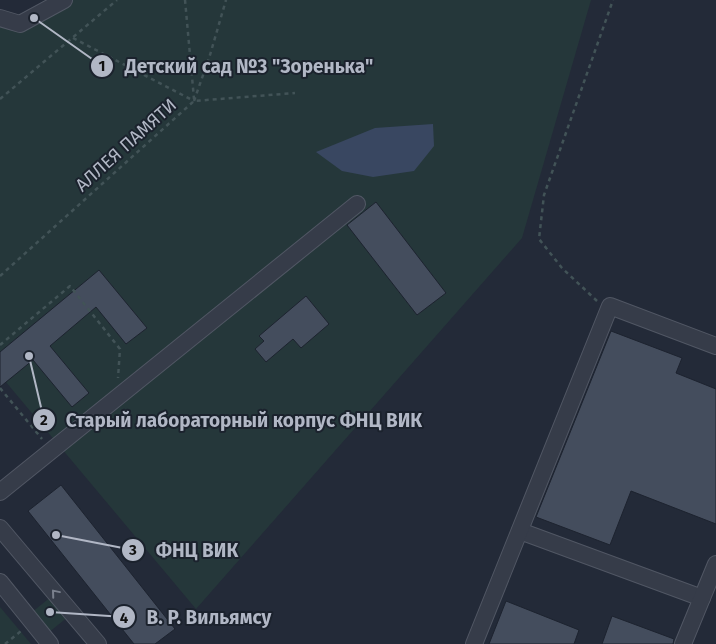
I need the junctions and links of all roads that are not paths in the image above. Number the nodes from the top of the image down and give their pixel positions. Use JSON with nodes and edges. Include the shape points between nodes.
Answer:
{"nodes":[{"id":1,"x":64,"y":0,"type":"edge"},
{"id":2,"x":0,"y":18,"type":"edge"},
{"id":3,"x":357,"y":204,"type":"dead end"},
{"id":4,"x":716,"y":346,"type":"edge"},
{"id":5,"x":0,"y":492,"type":"edge"},
{"id":6,"x":0,"y":528,"type":"edge"},
{"id":7,"x":520,"y":531,"type":"junction"},
{"id":8,"x":716,"y":564,"type":"edge"},
{"id":9,"x":0,"y":582,"type":"edge"},
{"id":10,"x":702,"y":598,"type":"junction"},
{"id":11,"x":50,"y":644,"type":"edge"},
{"id":12,"x":98,"y":644,"type":"edge"},
{"id":13,"x":474,"y":644,"type":"edge"},
{"id":14,"x":683,"y":644,"type":"edge"}],
"edges":[{"from":1,"to":2,"type":"street","via":[[20,24]]},
{"from":3,"to":5,"type":"street"},
{"from":4,"to":7,"type":"street","via":[[610,306]]},
{"from":12,"to":6,"type":"street","one_way":true},
{"from":7,"to":10,"type":"street"},
{"from":7,"to":13,"type":"street"},
{"from":8,"to":10,"type":"street"},
{"from":9,"to":11,"type":"street"},
{"from":10,"to":14,"type":"street"}]}
